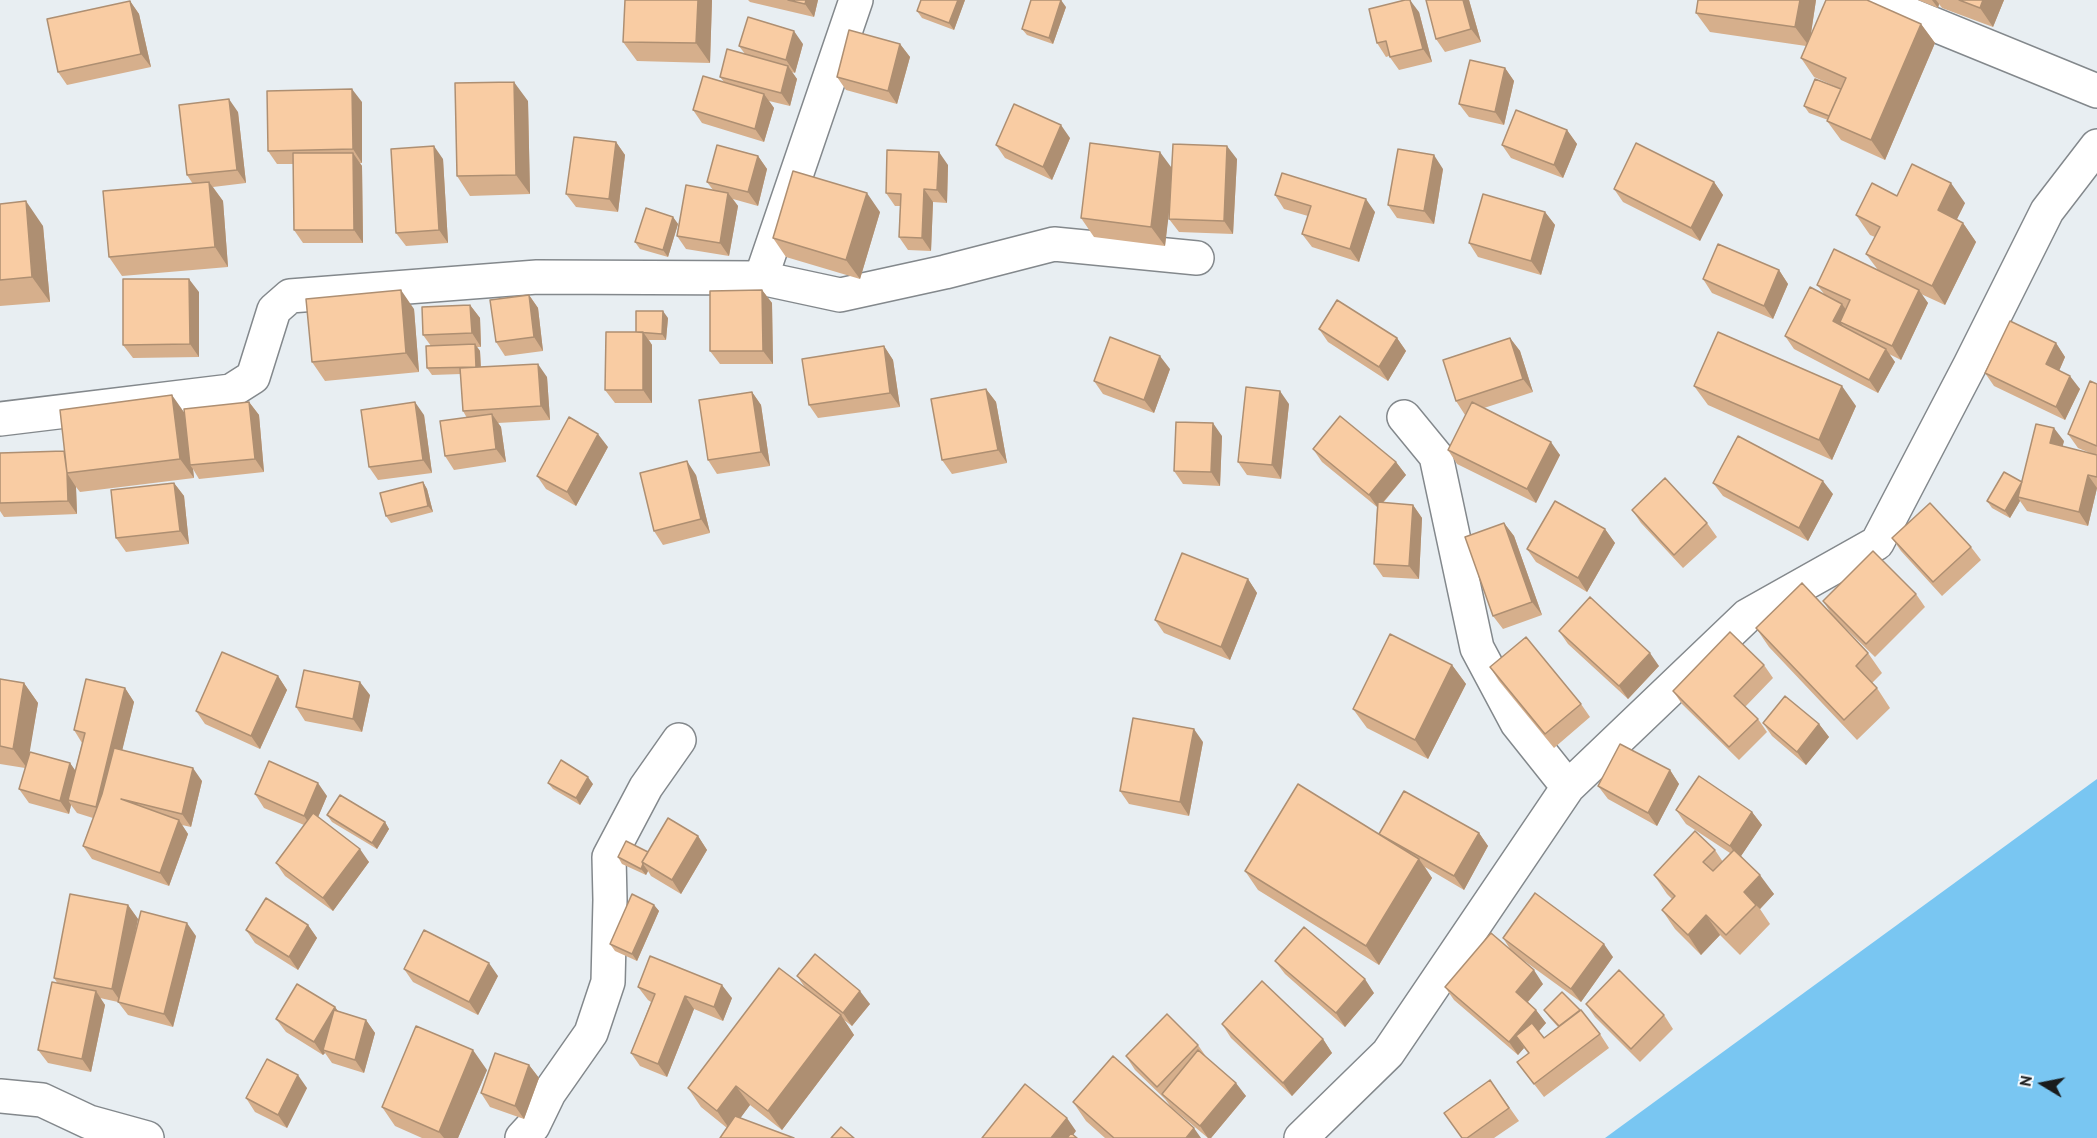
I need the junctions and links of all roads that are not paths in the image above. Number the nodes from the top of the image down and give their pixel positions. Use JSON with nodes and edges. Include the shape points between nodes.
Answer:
{"nodes":[{"id":1,"x":856,"y":0,"type":"edge"},
{"id":2,"x":1874,"y":0,"type":"edge"},
{"id":3,"x":2097,"y":91,"type":"edge"},
{"id":4,"x":2097,"y":146,"type":"edge"},
{"id":5,"x":1197,"y":258,"type":"dead end"},
{"id":6,"x":761,"y":278,"type":"junction"},
{"id":7,"x":1404,"y":417,"type":"dead end"},
{"id":8,"x":0,"y":419,"type":"edge"},
{"id":9,"x":680,"y":740,"type":"dead end"},
{"id":10,"x":1568,"y":787,"type":"junction"},
{"id":11,"x":0,"y":1095,"type":"edge"},
{"id":12,"x":88,"y":1130,"type":"edge"},
{"id":13,"x":147,"y":1138,"type":"edge"},
{"id":14,"x":522,"y":1138,"type":"edge"},
{"id":15,"x":1301,"y":1138,"type":"edge"}],
"edges":[{"from":1,"to":6,"type":"street"},
{"from":2,"to":3,"type":"street"},
{"from":4,"to":10,"type":"street","via":[[2047,211],[1877,543],[1747,616]]},
{"from":5,"to":6,"type":"street","via":[[1054,244],[840,295]]},
{"from":6,"to":8,"type":"street","via":[[537,277],[290,296],[274,310],[253,377],[231,391]]},
{"from":7,"to":10,"type":"street","via":[[1436,456],[1477,648],[1517,723]]},
{"from":9,"to":14,"type":"street","via":[[646,787],[609,857],[608,982],[591,1033]]},
{"from":10,"to":15,"type":"street","via":[[1388,1053]]},
{"from":11,"to":12,"type":"street","via":[[42,1100]]},
{"from":12,"to":13,"type":"street"}]}
